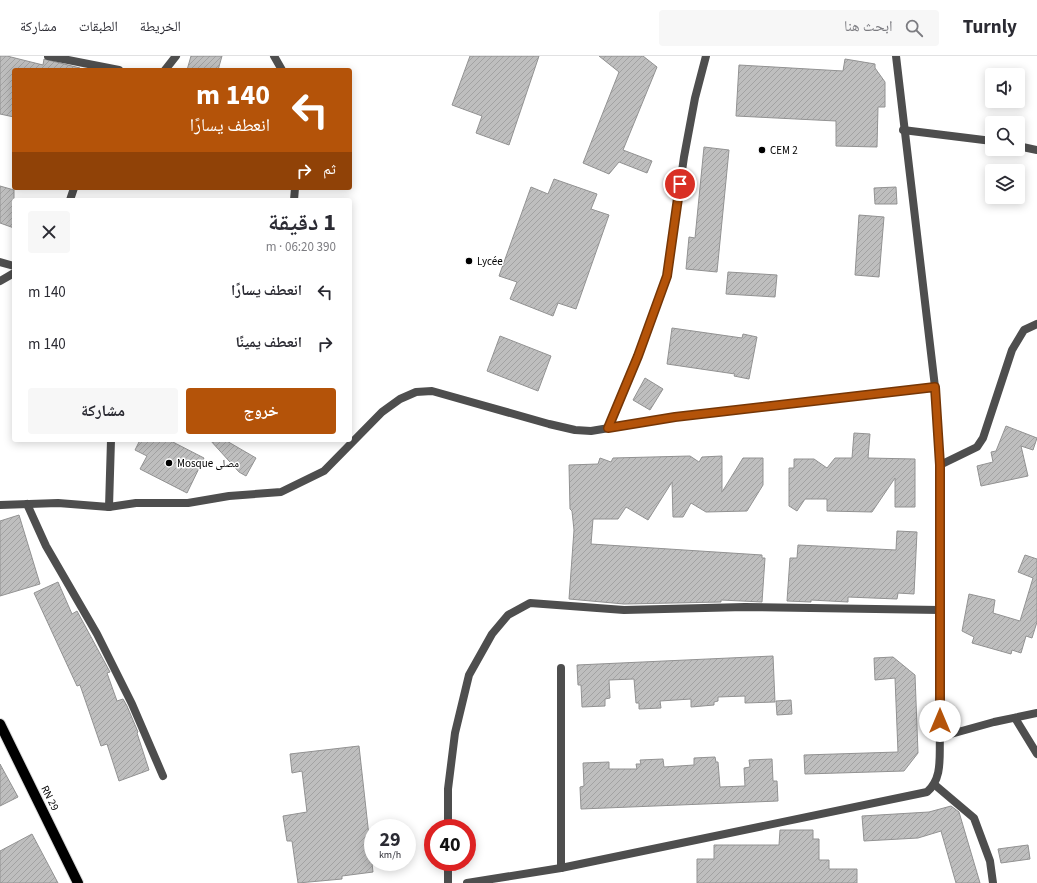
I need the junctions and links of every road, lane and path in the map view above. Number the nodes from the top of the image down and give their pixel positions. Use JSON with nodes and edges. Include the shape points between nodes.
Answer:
{"nodes":[{"id":1,"x":48,"y":56,"type":"edge"},
{"id":2,"x":176,"y":56,"type":"edge"},
{"id":3,"x":274,"y":56,"type":"edge"},
{"id":4,"x":706,"y":56,"type":"edge"},
{"id":5,"x":896,"y":56,"type":"edge"},
{"id":6,"x":109,"y":68,"type":"edge"},
{"id":7,"x":167,"y":68,"type":"edge"},
{"id":8,"x":281,"y":68,"type":"edge"},
{"id":9,"x":903,"y":130,"type":"junction"},
{"id":10,"x":985,"y":140,"type":"edge"},
{"id":11,"x":1025,"y":147,"type":"edge"},
{"id":12,"x":1037,"y":150,"type":"edge"},
{"id":13,"x":0,"y":262,"type":"edge"},
{"id":14,"x":12,"y":265,"type":"edge"},
{"id":15,"x":12,"y":274,"type":"edge"},
{"id":16,"x":0,"y":281,"type":"edge"},
{"id":17,"x":1037,"y":324,"type":"edge"},
{"id":18,"x":935,"y":387,"type":"junction"},
{"id":19,"x":608,"y":428,"type":"junction"},
{"id":20,"x":111,"y":442,"type":"edge"},
{"id":21,"x":940,"y":465,"type":"junction"},
{"id":22,"x":27,"y":504,"type":"junction"},
{"id":23,"x":0,"y":505,"type":"edge"},
{"id":24,"x":109,"y":507,"type":"junction"},
{"id":25,"x":940,"y":610,"type":"junction"},
{"id":26,"x":561,"y":668,"type":"dead end"},
{"id":27,"x":1037,"y":713,"type":"edge"},
{"id":28,"x":1015,"y":718,"type":"junction"},
{"id":29,"x":0,"y":724,"type":"edge"},
{"id":30,"x":940,"y":737,"type":"junction"},
{"id":31,"x":1037,"y":754,"type":"edge"},
{"id":32,"x":163,"y":776,"type":"dead end"},
{"id":33,"x":935,"y":785,"type":"junction"},
{"id":34,"x":448,"y":819,"type":"edge"},
{"id":35,"x":561,"y":868,"type":"junction"},
{"id":36,"x":448,"y":871,"type":"edge"},
{"id":37,"x":78,"y":883,"type":"edge"},
{"id":38,"x":448,"y":883,"type":"edge"},
{"id":39,"x":468,"y":883,"type":"edge"},
{"id":40,"x":994,"y":883,"type":"edge"}],
"edges":[{"from":1,"to":6,"type":"street"},
{"from":2,"to":7,"type":"street"},
{"from":3,"to":8,"type":"street"},
{"from":4,"to":19,"type":"street","via":[[684,157],[667,276]]},
{"from":5,"to":9,"type":"street"},
{"from":9,"to":10,"type":"street"},
{"from":9,"to":18,"type":"street"},
{"from":11,"to":12,"type":"street"},
{"from":13,"to":14,"type":"street"},
{"from":15,"to":16,"type":"street"},
{"from":17,"to":21,"type":"street","via":[[1024,330],[1012,350],[984,438],[977,447]]},
{"from":18,"to":19,"type":"street","via":[[675,417]]},
{"from":18,"to":21,"type":"street"},
{"from":19,"to":24,"type":"street","via":[[575,430],[432,391],[416,392],[400,399],[382,412],[324,472],[281,492],[229,496],[188,503]]},
{"from":20,"to":24,"type":"street"},
{"from":21,"to":25,"type":"street"},
{"from":22,"to":23,"type":"street"},
{"from":22,"to":24,"type":"street","via":[[58,503]]},
{"from":22,"to":32,"type":"street","via":[[46,546],[97,634],[132,704]]},
{"from":25,"to":30,"type":"street"},
{"from":25,"to":34,"type":"street","via":[[745,607],[624,610],[530,603],[508,615],[492,634],[469,675],[455,733],[448,789]]},
{"from":26,"to":35,"type":"street"},
{"from":27,"to":28,"type":"street"},
{"from":28,"to":30,"type":"street"},
{"from":28,"to":31,"type":"street"},
{"from":29,"to":37,"type":"main road","name":"RN 29","number":"RN 29"},
{"from":30,"to":33,"type":"street","via":[[938,777]]},
{"from":33,"to":35,"type":"street","via":[[927,792]]},
{"from":33,"to":40,"type":"street","via":[[974,818],[990,861]]},
{"from":35,"to":39,"type":"street"},
{"from":36,"to":38,"type":"street"}]}
